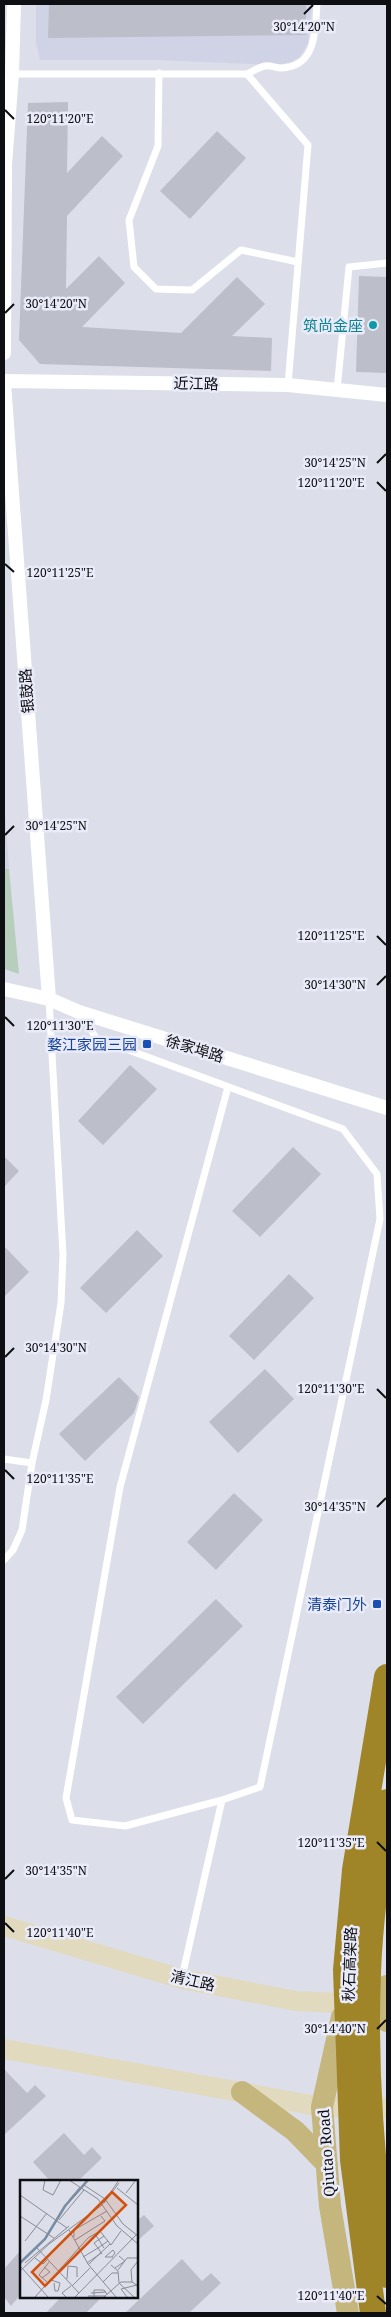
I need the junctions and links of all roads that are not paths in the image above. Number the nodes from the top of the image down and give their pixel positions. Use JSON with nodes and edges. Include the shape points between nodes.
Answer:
{"nodes":[{"id":1,"x":14,"y":4,"type":"edge"},
{"id":2,"x":317,"y":4,"type":"edge"},
{"id":3,"x":159,"y":73,"type":"junction"},
{"id":4,"x":12,"y":74,"type":"junction"},
{"id":5,"x":247,"y":74,"type":"junction"},
{"id":6,"x":4,"y":164,"type":"edge"},
{"id":7,"x":298,"y":262,"type":"junction"},
{"id":8,"x":387,"y":263,"type":"edge"},
{"id":9,"x":4,"y":353,"type":"edge"},
{"id":10,"x":4,"y":382,"type":"edge"},
{"id":11,"x":288,"y":385,"type":"junction"},
{"id":12,"x":337,"y":390,"type":"junction"},
{"id":13,"x":387,"y":395,"type":"edge"},
{"id":14,"x":4,"y":989,"type":"edge"},
{"id":15,"x":49,"y":999,"type":"junction"},
{"id":16,"x":79,"y":1012,"type":"junction"},
{"id":17,"x":228,"y":1087,"type":"junction"},
{"id":18,"x":387,"y":1108,"type":"edge"},
{"id":19,"x":4,"y":1459,"type":"edge"},
{"id":20,"x":32,"y":1462,"type":"junction"},
{"id":21,"x":4,"y":1560,"type":"edge"},
{"id":22,"x":387,"y":1668,"type":"edge"},
{"id":23,"x":387,"y":1677,"type":"edge"},
{"id":24,"x":222,"y":1800,"type":"junction"},
{"id":25,"x":387,"y":1802,"type":"edge"},
{"id":26,"x":4,"y":1926,"type":"edge"},
{"id":27,"x":182,"y":1978,"type":"junction"},
{"id":28,"x":345,"y":2003,"type":"junction"},
{"id":29,"x":387,"y":2005,"type":"edge"},
{"id":30,"x":4,"y":2049,"type":"edge"},
{"id":31,"x":242,"y":2092,"type":"junction"},
{"id":32,"x":322,"y":2107,"type":"junction"},
{"id":33,"x":387,"y":2108,"type":"edge"},
{"id":34,"x":326,"y":2164,"type":"junction"},
{"id":35,"x":387,"y":2275,"type":"edge"},
{"id":36,"x":348,"y":2313,"type":"edge"},
{"id":37,"x":372,"y":2313,"type":"edge"}],
"edges":[{"from":1,"to":4,"type":"street"},
{"from":2,"to":5,"type":"lane","via":[[314,37],[308,56],[298,64],[282,68],[265,66]]},
{"from":3,"to":4,"type":"lane"},
{"from":3,"to":5,"type":"lane"},
{"from":3,"to":7,"type":"lane","via":[[158,146],[129,220],[134,267],[156,289],[192,290],[241,250]]},
{"from":4,"to":6,"type":"street"},
{"from":5,"to":7,"type":"lane","via":[[308,145]]},
{"from":6,"to":9,"type":"street"},
{"from":7,"to":11,"type":"lane"},
{"from":8,"to":12,"type":"lane","via":[[349,267]]},
{"from":10,"to":11,"type":"street","name":"近江路"},
{"from":10,"to":15,"type":"street","name":"银鼓路"},
{"from":11,"to":12,"type":"street","name":"近江路"},
{"from":12,"to":13,"type":"street","name":"近江路"},
{"from":14,"to":15,"type":"street","name":"徐家埠路"},
{"from":15,"to":16,"type":"street","name":"徐家埠路"},
{"from":15,"to":20,"type":"lane","via":[[62,1284],[46,1400]]},
{"from":16,"to":17,"type":"lane","via":[[96,1038]]},
{"from":16,"to":18,"type":"street","name":"徐家埠路"},
{"from":17,"to":24,"type":"lane","via":[[343,1129],[377,1174],[380,1219],[260,1787]]},
{"from":17,"to":24,"type":"lane","via":[[120,1487],[66,1798],[72,1820],[124,1826]]},
{"from":19,"to":20,"type":"lane"},
{"from":20,"to":21,"type":"lane","via":[[22,1530],[13,1550]]},
{"from":22,"to":28,"type":"main road","name":"Qiutao Road","via":[[368,1749],[355,1826],[345,1910]]},
{"from":23,"to":37,"type":"highway","name":"秋石高架路","via":[[355,1870],[346,1970],[353,2160]]},
{"from":24,"to":27,"type":"lane"},
{"from":25,"to":35,"type":"highway","name":"秋石高架路","via":[[368,1970],[367,2082],[375,2195]]},
{"from":26,"to":27,"type":"main road","name":"清江路"},
{"from":27,"to":28,"type":"main road","name":"清江路","via":[[296,2001]]},
{"from":28,"to":29,"type":"main road","name":"清江路"},
{"from":28,"to":32,"type":"main road","name":"Qiutao Road"},
{"from":30,"to":31,"type":"main road"},
{"from":31,"to":32,"type":"main road"},
{"from":31,"to":34,"type":"main road","via":[[295,2131]]},
{"from":32,"to":33,"type":"main road"},
{"from":32,"to":34,"type":"main road","name":"Qiutao Road"},
{"from":34,"to":36,"type":"main road","name":"Qiutao Road"}]}
